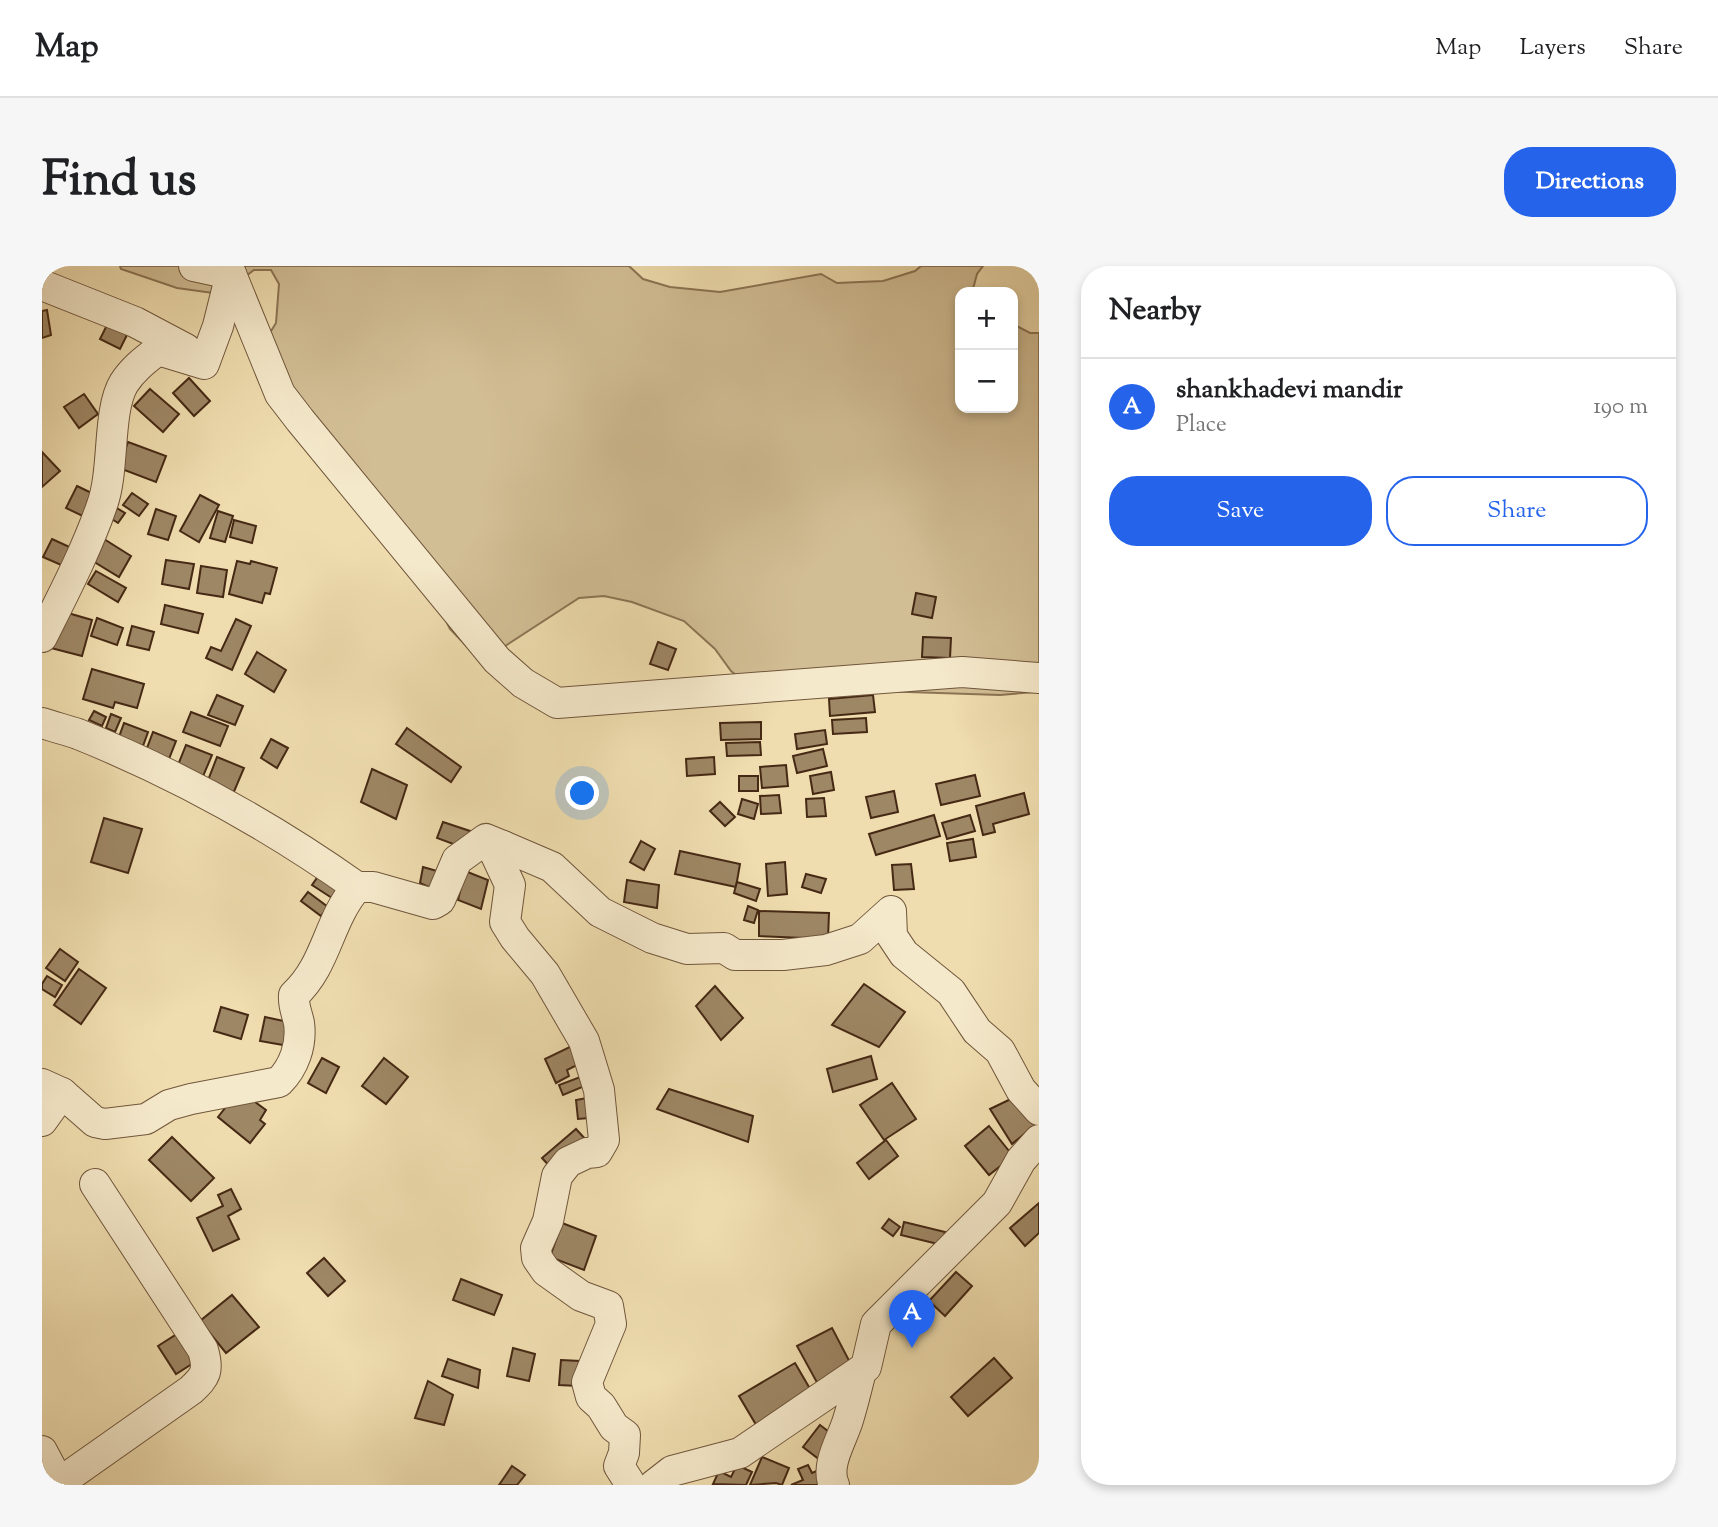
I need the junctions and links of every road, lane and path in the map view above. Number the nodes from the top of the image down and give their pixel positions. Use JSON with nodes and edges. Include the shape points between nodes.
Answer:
{"nodes":[{"id":1,"x":194,"y":266,"type":"edge"},
{"id":2,"x":231,"y":274,"type":"junction"},
{"id":3,"x":42,"y":285,"type":"edge"},
{"id":4,"x":204,"y":364,"type":"junction"},
{"id":5,"x":42,"y":637,"type":"edge"},
{"id":6,"x":1039,"y":678,"type":"edge"},
{"id":7,"x":42,"y":723,"type":"edge"},
{"id":8,"x":503,"y":846,"type":"junction"},
{"id":9,"x":357,"y":887,"type":"junction"},
{"id":10,"x":52,"y":1088,"type":"edge"},
{"id":11,"x":1039,"y":1110,"type":"edge"},
{"id":12,"x":42,"y":1121,"type":"edge"},
{"id":13,"x":1039,"y":1140,"type":"edge"},
{"id":14,"x":95,"y":1184,"type":"dead end"},
{"id":15,"x":861,"y":1371,"type":"junction"},
{"id":16,"x":42,"y":1451,"type":"edge"},
{"id":17,"x":59,"y":1484,"type":"edge"},
{"id":18,"x":631,"y":1485,"type":"edge"},
{"id":19,"x":654,"y":1485,"type":"edge"},
{"id":20,"x":834,"y":1485,"type":"edge"}],
"edges":[{"from":1,"to":2,"type":"street"},
{"from":2,"to":4,"type":"street"},
{"from":2,"to":6,"type":"street","via":[[280,394],[497,660],[523,683],[557,703],[962,672]]},
{"from":3,"to":4,"type":"street","via":[[135,323],[188,350]]},
{"from":4,"to":5,"type":"street","via":[[158,350],[138,365],[122,386],[102,506]]},
{"from":7,"to":9,"type":"street","via":[[76,734],[224,803]]},
{"from":8,"to":9,"type":"street","via":[[486,839],[457,860],[440,900],[433,904],[384,889]]},
{"from":8,"to":11,"type":"street","via":[[552,867],[600,912],[652,938],[687,949],[723,948],[735,955],[826,950],[860,939],[891,911],[892,936],[904,954],[951,992],[977,1031],[1000,1051],[1021,1090]]},
{"from":8,"to":18,"type":"street","via":[[495,853],[510,885],[505,922],[545,974],[584,1041],[598,1090],[604,1140],[597,1152],[568,1162],[557,1176],[537,1258],[545,1271],[581,1296],[608,1306],[611,1324],[587,1382],[591,1397],[625,1435],[619,1466]]},
{"from":9,"to":10,"type":"street","via":[[338,913],[307,983],[294,995],[299,1047],[279,1082],[191,1099],[146,1119],[105,1125],[85,1116]]},
{"from":10,"to":12,"type":"street"},
{"from":13,"to":15,"type":"street","via":[[1021,1160],[997,1203],[876,1324],[866,1367]]},
{"from":14,"to":17,"type":"street","via":[[204,1350],[207,1364],[202,1380],[191,1390]]},
{"from":15,"to":19,"type":"street","via":[[740,1453],[672,1471]]},
{"from":15,"to":20,"type":"street","via":[[834,1457]]},
{"from":16,"to":17,"type":"street"}]}
